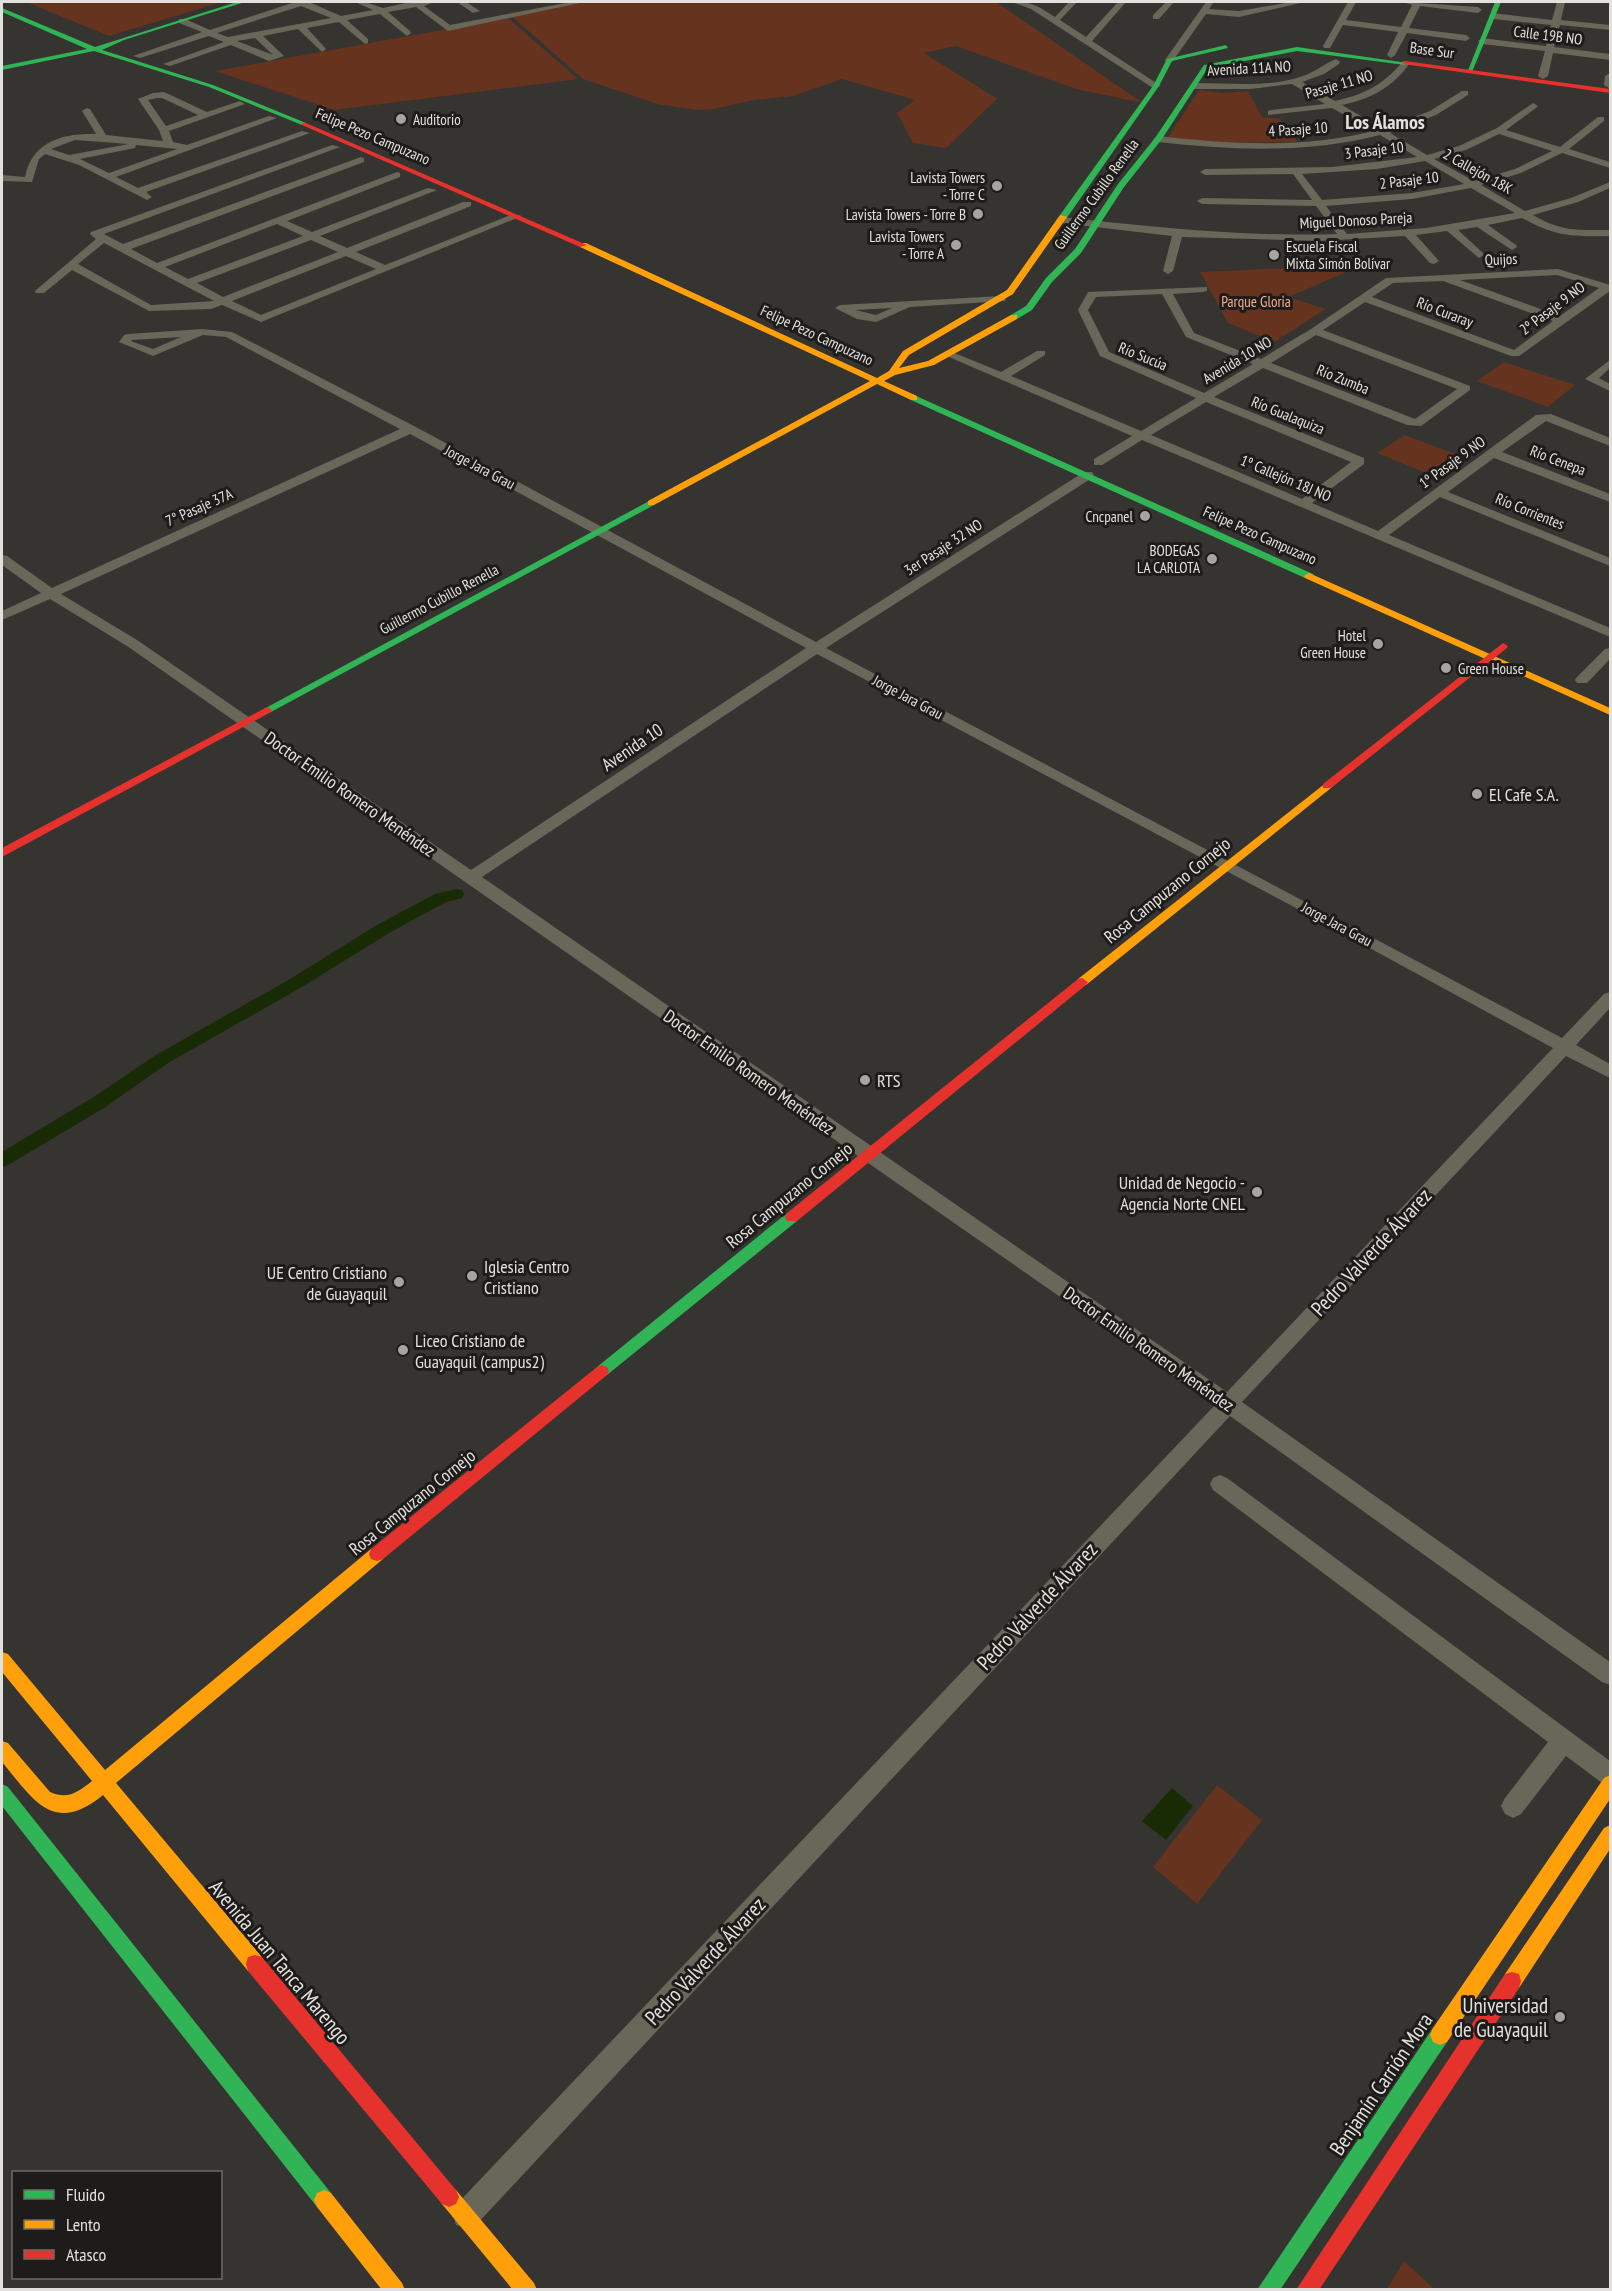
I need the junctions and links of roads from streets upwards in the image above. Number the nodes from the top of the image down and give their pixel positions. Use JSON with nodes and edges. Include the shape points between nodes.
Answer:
{"nodes":[{"id":1,"x":3,"y":2,"type":"edge"},
{"id":2,"x":242,"y":2,"type":"edge"},
{"id":3,"x":302,"y":2,"type":"edge"},
{"id":4,"x":359,"y":2,"type":"edge"},
{"id":5,"x":416,"y":2,"type":"edge"},
{"id":6,"x":430,"y":2,"type":"edge"},
{"id":7,"x":461,"y":2,"type":"edge"},
{"id":8,"x":1016,"y":2,"type":"edge"},
{"id":9,"x":1073,"y":2,"type":"edge"},
{"id":10,"x":1122,"y":2,"type":"edge"},
{"id":11,"x":1170,"y":2,"type":"edge"},
{"id":12,"x":1210,"y":2,"type":"edge"},
{"id":13,"x":1301,"y":2,"type":"edge"},
{"id":14,"x":1351,"y":2,"type":"edge"},
{"id":15,"x":1407,"y":2,"type":"edge"},
{"id":16,"x":1418,"y":2,"type":"edge"},
{"id":17,"x":1498,"y":2,"type":"edge"},
{"id":18,"x":1561,"y":2,"type":"edge"},
{"id":19,"x":576,"y":3,"type":"edge"},
{"id":20,"x":1037,"y":4,"type":"edge"},
{"id":21,"x":2,"y":10,"type":"edge"},
{"id":22,"x":380,"y":10,"type":"junction"},
{"id":23,"x":476,"y":11,"type":"dead end"},
{"id":24,"x":1202,"y":11,"type":"junction"},
{"id":25,"x":1493,"y":16,"type":"junction"},
{"id":26,"x":1156,"y":17,"type":"dead end"},
{"id":27,"x":341,"y":19,"type":"junction"},
{"id":28,"x":1474,"y":19,"type":"edge"},
{"id":29,"x":1056,"y":20,"type":"junction"},
{"id":30,"x":182,"y":21,"type":"junction"},
{"id":31,"x":1342,"y":22,"type":"junction"},
{"id":32,"x":1555,"y":23,"type":"junction"},
{"id":33,"x":300,"y":26,"type":"junction"},
{"id":34,"x":1611,"y":28,"type":"edge"},
{"id":35,"x":1404,"y":30,"type":"junction"},
{"id":36,"x":209,"y":32,"type":"junction"},
{"id":37,"x":407,"y":33,"type":"dead end"},
{"id":38,"x":257,"y":34,"type":"junction"},
{"id":39,"x":58,"y":36,"type":"junction"},
{"id":40,"x":230,"y":41,"type":"junction"},
{"id":41,"x":365,"y":41,"type":"dead end"},
{"id":42,"x":1087,"y":41,"type":"junction"},
{"id":43,"x":1482,"y":41,"type":"junction"},
{"id":44,"x":96,"y":46,"type":"junction"},
{"id":45,"x":1327,"y":46,"type":"junction"},
{"id":46,"x":322,"y":49,"type":"dead end"},
{"id":47,"x":1550,"y":49,"type":"junction"},
{"id":48,"x":1391,"y":55,"type":"junction"},
{"id":49,"x":137,"y":56,"type":"junction"},
{"id":50,"x":31,"y":57,"type":"junction"},
{"id":51,"x":1249,"y":57,"type":"joint"},
{"id":52,"x":1611,"y":57,"type":"edge"},
{"id":53,"x":1169,"y":60,"type":"junction"},
{"id":54,"x":1336,"y":62,"type":"dead end"},
{"id":55,"x":2,"y":63,"type":"edge"},
{"id":56,"x":1406,"y":63,"type":"junction"},
{"id":57,"x":167,"y":64,"type":"junction"},
{"id":58,"x":1453,"y":67,"type":"junction"},
{"id":59,"x":2,"y":68,"type":"edge"},
{"id":60,"x":1470,"y":69,"type":"junction"},
{"id":61,"x":1543,"y":76,"type":"junction"},
{"id":62,"x":1293,"y":81,"type":"junction"},
{"id":63,"x":1610,"y":84,"type":"edge"},
{"id":64,"x":1156,"y":86,"type":"junction"},
{"id":65,"x":1195,"y":86,"type":"junction"},
{"id":66,"x":1466,"y":93,"type":"dead end"},
{"id":67,"x":180,"y":104,"type":"junction"},
{"id":68,"x":240,"y":104,"type":"dead end"},
{"id":69,"x":1331,"y":105,"type":"junction"},
{"id":70,"x":1533,"y":106,"type":"dead end"},
{"id":71,"x":87,"y":111,"type":"dead end"},
{"id":72,"x":152,"y":112,"type":"junction"},
{"id":73,"x":1271,"y":114,"type":"dead end"},
{"id":74,"x":207,"y":116,"type":"junction"},
{"id":75,"x":272,"y":118,"type":"dead end"},
{"id":76,"x":1600,"y":119,"type":"dead end"},
{"id":77,"x":164,"y":130,"type":"junction"},
{"id":78,"x":1502,"y":132,"type":"junction"},
{"id":79,"x":305,"y":133,"type":"dead end"},
{"id":80,"x":1380,"y":133,"type":"junction"},
{"id":81,"x":102,"y":136,"type":"junction"},
{"id":82,"x":1158,"y":139,"type":"junction"},
{"id":83,"x":140,"y":142,"type":"junction"},
{"id":84,"x":169,"y":144,"type":"junction"},
{"id":85,"x":334,"y":147,"type":"dead end"},
{"id":86,"x":186,"y":148,"type":"junction"},
{"id":87,"x":44,"y":150,"type":"junction"},
{"id":88,"x":1562,"y":151,"type":"junction"},
{"id":89,"x":69,"y":158,"type":"junction"},
{"id":90,"x":1423,"y":158,"type":"junction"},
{"id":91,"x":361,"y":160,"type":"dead end"},
{"id":92,"x":1611,"y":165,"type":"edge"},
{"id":93,"x":1204,"y":172,"type":"dead end"},
{"id":94,"x":1296,"y":172,"type":"junction"},
{"id":95,"x":397,"y":175,"type":"dead end"},
{"id":96,"x":107,"y":177,"type":"junction"},
{"id":97,"x":2,"y":178,"type":"edge"},
{"id":98,"x":1470,"y":184,"type":"junction"},
{"id":99,"x":1611,"y":185,"type":"edge"},
{"id":100,"x":432,"y":190,"type":"dead end"},
{"id":101,"x":137,"y":192,"type":"junction"},
{"id":102,"x":1202,"y":201,"type":"dead end"},
{"id":103,"x":1318,"y":203,"type":"junction"},
{"id":104,"x":467,"y":204,"type":"dead end"},
{"id":105,"x":168,"y":207,"type":"junction"},
{"id":106,"x":1524,"y":214,"type":"junction"},
{"id":107,"x":517,"y":216,"type":"junction"},
{"id":108,"x":277,"y":220,"type":"junction"},
{"id":109,"x":1061,"y":220,"type":"junction"},
{"id":110,"x":1098,"y":224,"type":"junction"},
{"id":111,"x":1479,"y":224,"type":"junction"},
{"id":112,"x":1450,"y":228,"type":"junction"},
{"id":113,"x":1408,"y":233,"type":"junction"},
{"id":114,"x":1611,"y":233,"type":"edge"},
{"id":115,"x":1178,"y":234,"type":"junction"},
{"id":116,"x":312,"y":236,"type":"junction"},
{"id":117,"x":103,"y":237,"type":"junction"},
{"id":118,"x":1344,"y":237,"type":"junction"},
{"id":119,"x":1512,"y":247,"type":"dead end"},
{"id":120,"x":123,"y":248,"type":"junction"},
{"id":121,"x":608,"y":250,"type":"junction"},
{"id":122,"x":346,"y":251,"type":"junction"},
{"id":123,"x":1479,"y":255,"type":"dead end"},
{"id":124,"x":1434,"y":261,"type":"dead end"},
{"id":125,"x":71,"y":266,"type":"junction"},
{"id":126,"x":158,"y":266,"type":"junction"},
{"id":127,"x":384,"y":268,"type":"junction"},
{"id":128,"x":1168,"y":271,"type":"dead end"},
{"id":129,"x":1440,"y":277,"type":"junction"},
{"id":130,"x":1390,"y":280,"type":"joint"},
{"id":131,"x":190,"y":282,"type":"junction"},
{"id":132,"x":1609,"y":287,"type":"edge"},
{"id":133,"x":1203,"y":289,"type":"dead end"},
{"id":134,"x":40,"y":291,"type":"dead end"},
{"id":135,"x":1166,"y":291,"type":"junction"},
{"id":136,"x":1364,"y":298,"type":"junction"},
{"id":137,"x":1001,"y":299,"type":"junction"},
{"id":138,"x":222,"y":301,"type":"junction"},
{"id":139,"x":836,"y":308,"type":"dead end"},
{"id":140,"x":1562,"y":321,"type":"junction"},
{"id":141,"x":1315,"y":331,"type":"junction"},
{"id":142,"x":202,"y":332,"type":"junction"},
{"id":143,"x":1041,"y":353,"type":"dead end"},
{"id":144,"x":948,"y":354,"type":"junction"},
{"id":145,"x":1515,"y":354,"type":"joint"},
{"id":146,"x":1261,"y":363,"type":"junction"},
{"id":147,"x":1611,"y":363,"type":"edge"},
{"id":148,"x":892,"y":373,"type":"junction"},
{"id":149,"x":1002,"y":377,"type":"junction"},
{"id":150,"x":878,"y":381,"type":"junction"},
{"id":151,"x":924,"y":387,"type":"dead end"},
{"id":152,"x":1611,"y":388,"type":"edge"},
{"id":153,"x":1204,"y":397,"type":"junction"},
{"id":154,"x":1543,"y":417,"type":"joint"},
{"id":155,"x":410,"y":429,"type":"junction"},
{"id":156,"x":1144,"y":435,"type":"junction"},
{"id":157,"x":1611,"y":442,"type":"edge"},
{"id":158,"x":1493,"y":453,"type":"junction"},
{"id":159,"x":1082,"y":456,"type":"dead end"},
{"id":160,"x":1103,"y":465,"type":"joint"},
{"id":161,"x":1088,"y":475,"type":"junction"},
{"id":162,"x":1438,"y":492,"type":"junction"},
{"id":163,"x":1611,"y":498,"type":"edge"},
{"id":164,"x":1304,"y":503,"type":"junction"},
{"id":165,"x":599,"y":531,"type":"junction"},
{"id":166,"x":1380,"y":536,"type":"junction"},
{"id":167,"x":2,"y":559,"type":"edge"},
{"id":168,"x":1611,"y":562,"type":"edge"},
{"id":169,"x":50,"y":593,"type":"junction"},
{"id":170,"x":2,"y":616,"type":"edge"},
{"id":171,"x":1611,"y":633,"type":"edge"},
{"id":172,"x":816,"y":648,"type":"junction"},
{"id":173,"x":1518,"y":652,"type":"dead end"},
{"id":174,"x":1611,"y":652,"type":"edge"},
{"id":175,"x":1489,"y":658,"type":"junction"},
{"id":176,"x":1581,"y":680,"type":"dead end"},
{"id":177,"x":1611,"y":711,"type":"edge"},
{"id":178,"x":246,"y":721,"type":"junction"},
{"id":179,"x":2,"y":854,"type":"edge"},
{"id":180,"x":1227,"y":865,"type":"junction"},
{"id":181,"x":470,"y":878,"type":"junction"},
{"id":182,"x":1611,"y":998,"type":"edge"},
{"id":183,"x":1564,"y":1047,"type":"junction"},
{"id":184,"x":1611,"y":1072,"type":"edge"},
{"id":185,"x":868,"y":1155,"type":"junction"},
{"id":186,"x":1229,"y":1404,"type":"junction"},
{"id":187,"x":1220,"y":1484,"type":"dead end"},
{"id":188,"x":2,"y":1660,"type":"edge"},
{"id":189,"x":1611,"y":1675,"type":"edge"},
{"id":190,"x":1563,"y":1741,"type":"junction"},
{"id":191,"x":2,"y":1749,"type":"edge"},
{"id":192,"x":1611,"y":1776,"type":"edge"},
{"id":193,"x":104,"y":1782,"type":"junction"},
{"id":194,"x":1611,"y":1784,"type":"edge"},
{"id":195,"x":2,"y":1793,"type":"edge"},
{"id":196,"x":1513,"y":1806,"type":"dead end"},
{"id":197,"x":1611,"y":1833,"type":"edge"},
{"id":198,"x":466,"y":2215,"type":"junction"},
{"id":199,"x":395,"y":2289,"type":"edge"},
{"id":200,"x":527,"y":2289,"type":"edge"},
{"id":201,"x":1267,"y":2289,"type":"edge"},
{"id":202,"x":1306,"y":2289,"type":"edge"}],
"edges":[{"from":1,"to":44,"type":"street","name":"Felipe Pezo Campuzano"},
{"from":2,"to":30,"type":"street"},
{"from":3,"to":27,"type":"street"},
{"from":3,"to":36,"type":"street"},
{"from":4,"to":22,"type":"street"},
{"from":5,"to":6,"type":"street"},
{"from":5,"to":19,"type":"street","via":[[448,28]]},
{"from":5,"to":22,"type":"street"},
{"from":7,"to":23,"type":"street"},
{"from":8,"to":20,"type":"street"},
{"from":9,"to":29,"type":"street"},
{"from":10,"to":42,"type":"street"},
{"from":11,"to":26,"type":"street"},
{"from":12,"to":24,"type":"street","name":"Guillermo Cubillo Renella"},
{"from":13,"to":24,"type":"street","via":[[1239,14]]},
{"from":14,"to":31,"type":"street"},
{"from":15,"to":16,"type":"street"},
{"from":16,"to":28,"type":"street"},
{"from":16,"to":35,"type":"street"},
{"from":17,"to":25,"type":"street"},
{"from":18,"to":32,"type":"street"},
{"from":20,"to":29,"type":"street"},
{"from":21,"to":39,"type":"street","name":"Felipe Pezo Campuzano"},
{"from":22,"to":27,"type":"street"},
{"from":22,"to":37,"type":"street"},
{"from":24,"to":53,"type":"street","name":"Guillermo Cubillo Renella"},
{"from":25,"to":32,"type":"street"},
{"from":25,"to":43,"type":"street"},
{"from":27,"to":33,"type":"street"},
{"from":27,"to":41,"type":"street"},
{"from":28,"to":35,"type":"street"},
{"from":28,"to":58,"type":"street"},
{"from":29,"to":42,"type":"street"},
{"from":30,"to":36,"type":"street"},
{"from":30,"to":44,"type":"street"},
{"from":31,"to":35,"type":"street"},
{"from":31,"to":45,"type":"street"},
{"from":32,"to":34,"type":"street"},
{"from":32,"to":47,"type":"street"},
{"from":33,"to":38,"type":"street"},
{"from":33,"to":46,"type":"street"},
{"from":35,"to":48,"type":"street"},
{"from":36,"to":40,"type":"street"},
{"from":36,"to":49,"type":"street"},
{"from":38,"to":40,"type":"street"},
{"from":38,"to":40,"type":"street","via":[[280,56],[270,58]]},
{"from":39,"to":44,"type":"street","name":"Felipe Pezo Campuzano"},
{"from":39,"to":50,"type":"street","via":[[52,47]]},
{"from":40,"to":57,"type":"street"},
{"from":42,"to":64,"type":"street"},
{"from":43,"to":47,"type":"street","name":"Calle 19B NO"},
{"from":43,"to":60,"type":"street"},
{"from":44,"to":49,"type":"street","name":"Felipe Pezo Campuzano"},
{"from":44,"to":50,"type":"street"},
{"from":44,"to":59,"type":"street"},
{"from":44,"to":107,"type":"street","name":"Felipe Pezo Campuzano","via":[[243,98]]},
{"from":45,"to":48,"type":"street","name":"Base Sur"},
{"from":45,"to":53,"type":"street","name":"Base Sur","via":[[1262,42]]},
{"from":47,"to":52,"type":"street","name":"Calle 19B NO"},
{"from":47,"to":61,"type":"street"},
{"from":48,"to":58,"type":"street","name":"Base Sur"},
{"from":49,"to":57,"type":"street","name":"Felipe Pezo Campuzano"},
{"from":50,"to":55,"type":"street"},
{"from":51,"to":56,"type":"street","name":"Base Sur","via":[[1296,49]]},
{"from":51,"to":65,"type":"street","name":"Guillermo Cubillo Renella","via":[[1206,66]]},
{"from":53,"to":64,"type":"street","name":"Guillermo Cubillo Renella"},
{"from":54,"to":62,"type":"street","name":"Avenida 11A NO","via":[[1316,75]]},
{"from":56,"to":58,"type":"street","name":"Base Sur"},
{"from":56,"to":69,"type":"street","name":"Pasaje 11 NO","via":[[1393,81],[1382,88]]},
{"from":57,"to":121,"type":"street","name":"Felipe Pezo Campuzano","via":[[243,88]]},
{"from":58,"to":60,"type":"street","name":"Base Sur"},
{"from":60,"to":61,"type":"street","name":"Base Sur"},
{"from":60,"to":63,"type":"street","name":"Base Sur"},
{"from":61,"to":63,"type":"street","name":"Base Sur"},
{"from":62,"to":65,"type":"street","name":"Avenida 11A NO"},
{"from":62,"to":69,"type":"street","name":"2 Callejón 18K"},
{"from":64,"to":109,"type":"street","name":"Guillermo Cubillo Renella"},
{"from":65,"to":82,"type":"street","name":"Guillermo Cubillo Renella"},
{"from":66,"to":80,"type":"street","name":"4 Pasaje 10","via":[[1439,111]]},
{"from":67,"to":72,"type":"street"},
{"from":67,"to":72,"type":"street","via":[[164,95],[143,99]]},
{"from":67,"to":74,"type":"street"},
{"from":68,"to":74,"type":"street"},
{"from":69,"to":73,"type":"street","name":"Pasaje 11 NO"},
{"from":69,"to":80,"type":"street","name":"2 Callejón 18K"},
{"from":70,"to":78,"type":"street","name":"3 Pasaje 10"},
{"from":71,"to":81,"type":"street"},
{"from":72,"to":77,"type":"street"},
{"from":74,"to":77,"type":"street"},
{"from":75,"to":86,"type":"street"},
{"from":76,"to":88,"type":"street","name":"2 Pasaje 10"},
{"from":77,"to":84,"type":"street"},
{"from":78,"to":88,"type":"street"},
{"from":78,"to":90,"type":"street","name":"3 Pasaje 10"},
{"from":79,"to":101,"type":"street"},
{"from":80,"to":82,"type":"street","name":"4 Pasaje 10","via":[[1277,146],[1205,145]]},
{"from":80,"to":90,"type":"street","name":"2 Callejón 18K"},
{"from":81,"to":83,"type":"street"},
{"from":81,"to":87,"type":"street","via":[[66,140]]},
{"from":82,"to":110,"type":"street","name":"Guillermo Cubillo Renella","via":[[1121,186]]},
{"from":83,"to":84,"type":"street"},
{"from":83,"to":89,"type":"street"},
{"from":84,"to":86,"type":"street"},
{"from":85,"to":105,"type":"street"},
{"from":86,"to":96,"type":"street"},
{"from":87,"to":89,"type":"street"},
{"from":87,"to":97,"type":"street","via":[[34,160],[29,180]]},
{"from":88,"to":92,"type":"street"},
{"from":88,"to":98,"type":"street","name":"2 Pasaje 10","via":[[1512,173]]},
{"from":89,"to":96,"type":"street"},
{"from":90,"to":94,"type":"street","name":"3 Pasaje 10"},
{"from":90,"to":98,"type":"street","name":"2 Callejón 18K"},
{"from":91,"to":120,"type":"street"},
{"from":93,"to":94,"type":"street","name":"3 Pasaje 10"},
{"from":94,"to":103,"type":"street"},
{"from":95,"to":108,"type":"street"},
{"from":96,"to":101,"type":"street"},
{"from":98,"to":103,"type":"street","name":"2 Pasaje 10","via":[[1417,195]]},
{"from":98,"to":106,"type":"street","name":"2 Callejón 18K"},
{"from":99,"to":106,"type":"street","name":"Miguel Donoso Pareja"},
{"from":100,"to":116,"type":"street"},
{"from":101,"to":105,"type":"street"},
{"from":102,"to":103,"type":"street","name":"2 Pasaje 10"},
{"from":103,"to":118,"type":"street"},
{"from":104,"to":122,"type":"street"},
{"from":105,"to":117,"type":"street","via":[[95,234]]},
{"from":106,"to":111,"type":"street","name":"Miguel Donoso Pareja"},
{"from":106,"to":114,"type":"street","name":"2 Callejón 18K","via":[[1549,229],[1568,234]]},
{"from":107,"to":121,"type":"street","name":"Felipe Pezo Campuzano"},
{"from":107,"to":127,"type":"street"},
{"from":108,"to":116,"type":"street"},
{"from":108,"to":126,"type":"street"},
{"from":109,"to":110,"type":"street","name":"Miguel Donoso Pareja"},
{"from":109,"to":137,"type":"street","name":"Guillermo Cubillo Renella","via":[[1023,276]]},
{"from":110,"to":115,"type":"street","name":"Miguel Donoso Pareja"},
{"from":110,"to":144,"type":"street","name":"Guillermo Cubillo Renella","via":[[1029,309]]},
{"from":111,"to":112,"type":"street","name":"Miguel Donoso Pareja"},
{"from":111,"to":119,"type":"street"},
{"from":112,"to":113,"type":"street","name":"Miguel Donoso Pareja"},
{"from":112,"to":123,"type":"street"},
{"from":113,"to":118,"type":"street","name":"Miguel Donoso Pareja"},
{"from":113,"to":124,"type":"street"},
{"from":115,"to":118,"type":"street","name":"Miguel Donoso Pareja"},
{"from":115,"to":128,"type":"street"},
{"from":116,"to":122,"type":"street"},
{"from":116,"to":131,"type":"street"},
{"from":117,"to":120,"type":"street"},
{"from":117,"to":125,"type":"street"},
{"from":120,"to":126,"type":"street"},
{"from":121,"to":148,"type":"street","name":"Felipe Pezo Campuzano"},
{"from":121,"to":150,"type":"street","name":"Felipe Pezo Campuzano"},
{"from":122,"to":127,"type":"street"},
{"from":122,"to":138,"type":"street"},
{"from":125,"to":134,"type":"street"},
{"from":125,"to":138,"type":"street","via":[[149,308],[211,306]]},
{"from":126,"to":131,"type":"street"},
{"from":127,"to":138,"type":"street","via":[[261,319]]},
{"from":129,"to":130,"type":"street","name":"Quijos"},
{"from":129,"to":132,"type":"street","name":"Quijos","via":[[1558,272]]},
{"from":129,"to":140,"type":"street","name":"Río Curaray"},
{"from":130,"to":136,"type":"street","name":"Avenida 10 NO"},
{"from":131,"to":138,"type":"street"},
{"from":132,"to":140,"type":"street","name":"2º Pasaje 9 NO"},
{"from":133,"to":135,"type":"street","name":"Río Sucúa"},
{"from":135,"to":146,"type":"street","via":[[1190,335]]},
{"from":135,"to":153,"type":"street","name":"Río Sucúa","via":[[1092,294],[1083,310],[1106,357]]},
{"from":136,"to":141,"type":"street","name":"Avenida 10 NO"},
{"from":136,"to":145,"type":"street","name":"Río Curaray"},
{"from":137,"to":139,"type":"street"},
{"from":137,"to":148,"type":"street","name":"Guillermo Cubillo Renella","via":[[906,353]]},
{"from":140,"to":145,"type":"street","name":"2º Pasaje 9 NO"},
{"from":141,"to":146,"type":"street","name":"Avenida 10 NO"},
{"from":141,"to":146,"type":"street","name":"Río Zumba","via":[[1466,388],[1414,423]]},
{"from":142,"to":142,"type":"street","name":"Jorge Jara Grau","via":[[153,353],[125,342],[128,337]]},
{"from":142,"to":155,"type":"street","name":"Jorge Jara Grau","via":[[228,334]]},
{"from":143,"to":149,"type":"street"},
{"from":144,"to":148,"type":"street","name":"Guillermo Cubillo Renella","via":[[931,363]]},
{"from":144,"to":149,"type":"street","name":"1º Callejón 18J NO"},
{"from":146,"to":153,"type":"street","name":"Avenida 10 NO"},
{"from":147,"to":152,"type":"street","via":[[1591,379]]},
{"from":148,"to":150,"type":"street","name":"Guillermo Cubillo Renella"},
{"from":148,"to":151,"type":"street","name":"Felipe Pezo Campuzano"},
{"from":149,"to":156,"type":"street","name":"1º Callejón 18J NO"},
{"from":150,"to":161,"type":"street","name":"Felipe Pezo Campuzano"},
{"from":150,"to":165,"type":"street","name":"Guillermo Cubillo Renella"},
{"from":153,"to":156,"type":"street","name":"Avenida 10 NO"},
{"from":153,"to":164,"type":"street","name":"Río Gualaquiza","via":[[1360,461]]},
{"from":154,"to":157,"type":"street","name":"Río Cenepa"},
{"from":154,"to":158,"type":"street","name":"1º Pasaje 9 NO"},
{"from":155,"to":165,"type":"street","name":"Jorge Jara Grau"},
{"from":155,"to":169,"type":"street","name":"7° Pasaje 37A"},
{"from":156,"to":160,"type":"street","name":"Avenida 10 NO"},
{"from":156,"to":164,"type":"street","name":"1º Callejón 18J NO"},
{"from":158,"to":162,"type":"street","name":"1º Pasaje 9 NO"},
{"from":158,"to":163,"type":"street","name":"Río Cenepa"},
{"from":159,"to":160,"type":"street"},
{"from":161,"to":172,"type":"street","name":"3er Pasaje 32 NO"},
{"from":161,"to":175,"type":"street","name":"Felipe Pezo Campuzano"},
{"from":162,"to":166,"type":"street","name":"1º Pasaje 9 NO"},
{"from":162,"to":168,"type":"street","name":"Río Corrientes"},
{"from":164,"to":166,"type":"street","name":"1º Callejón 18J NO"},
{"from":165,"to":172,"type":"street","name":"Jorge Jara Grau"},
{"from":165,"to":178,"type":"street","name":"Guillermo Cubillo Renella"},
{"from":166,"to":171,"type":"street","name":"1º Callejón 18J NO"},
{"from":167,"to":169,"type":"street","name":"Doctor Emilio Romero Menéndez"},
{"from":169,"to":170,"type":"street","name":"7° Pasaje 37A"},
{"from":169,"to":178,"type":"street","name":"Doctor Emilio Romero Menéndez"},
{"from":172,"to":180,"type":"street","name":"Jorge Jara Grau"},
{"from":172,"to":181,"type":"street","name":"Avenida 10"},
{"from":173,"to":175,"type":"street","name":"Rosa Campuzano Cornejo","via":[[1498,643]]},
{"from":174,"to":176,"type":"street"},
{"from":175,"to":177,"type":"street","name":"Felipe Pezo Campuzano","via":[[1527,667]]},
{"from":175,"to":180,"type":"street","name":"Rosa Campuzano Cornejo"},
{"from":178,"to":179,"type":"street","name":"Guillermo Cubillo Renella"},
{"from":178,"to":181,"type":"street","name":"Doctor Emilio Romero Menéndez"},
{"from":180,"to":183,"type":"street","name":"Jorge Jara Grau"},
{"from":180,"to":185,"type":"street","name":"Rosa Campuzano Cornejo"},
{"from":181,"to":185,"type":"street","name":"Doctor Emilio Romero Menéndez"},
{"from":182,"to":183,"type":"street","name":"Pedro Valverde Álvarez"},
{"from":183,"to":184,"type":"street","name":"Jorge Jara Grau"},
{"from":183,"to":186,"type":"street","name":"Pedro Valverde Álvarez"},
{"from":185,"to":186,"type":"street","name":"Doctor Emilio Romero Menéndez"},
{"from":185,"to":193,"type":"street","name":"Rosa Campuzano Cornejo","via":[[323,1597]]},
{"from":186,"to":189,"type":"street","name":"Doctor Emilio Romero Menéndez"},
{"from":186,"to":198,"type":"street","name":"Pedro Valverde Álvarez"},
{"from":187,"to":190,"type":"street"},
{"from":188,"to":193,"type":"street","name":"Avenida Juan Tanca Marengo"},
{"from":190,"to":192,"type":"street"},
{"from":190,"to":196,"type":"street"},
{"from":191,"to":193,"type":"street","name":"Rosa Campuzano Cornejo","via":[[52,1804],[69,1806]]},
{"from":193,"to":198,"type":"street","name":"Avenida Juan Tanca Marengo"},
{"from":194,"to":201,"type":"street","name":"Benjamín Carrión Mora"},
{"from":195,"to":199,"type":"street"},
{"from":197,"to":202,"type":"street"},
{"from":198,"to":200,"type":"street","name":"Avenida Juan Tanca Marengo"}]}
